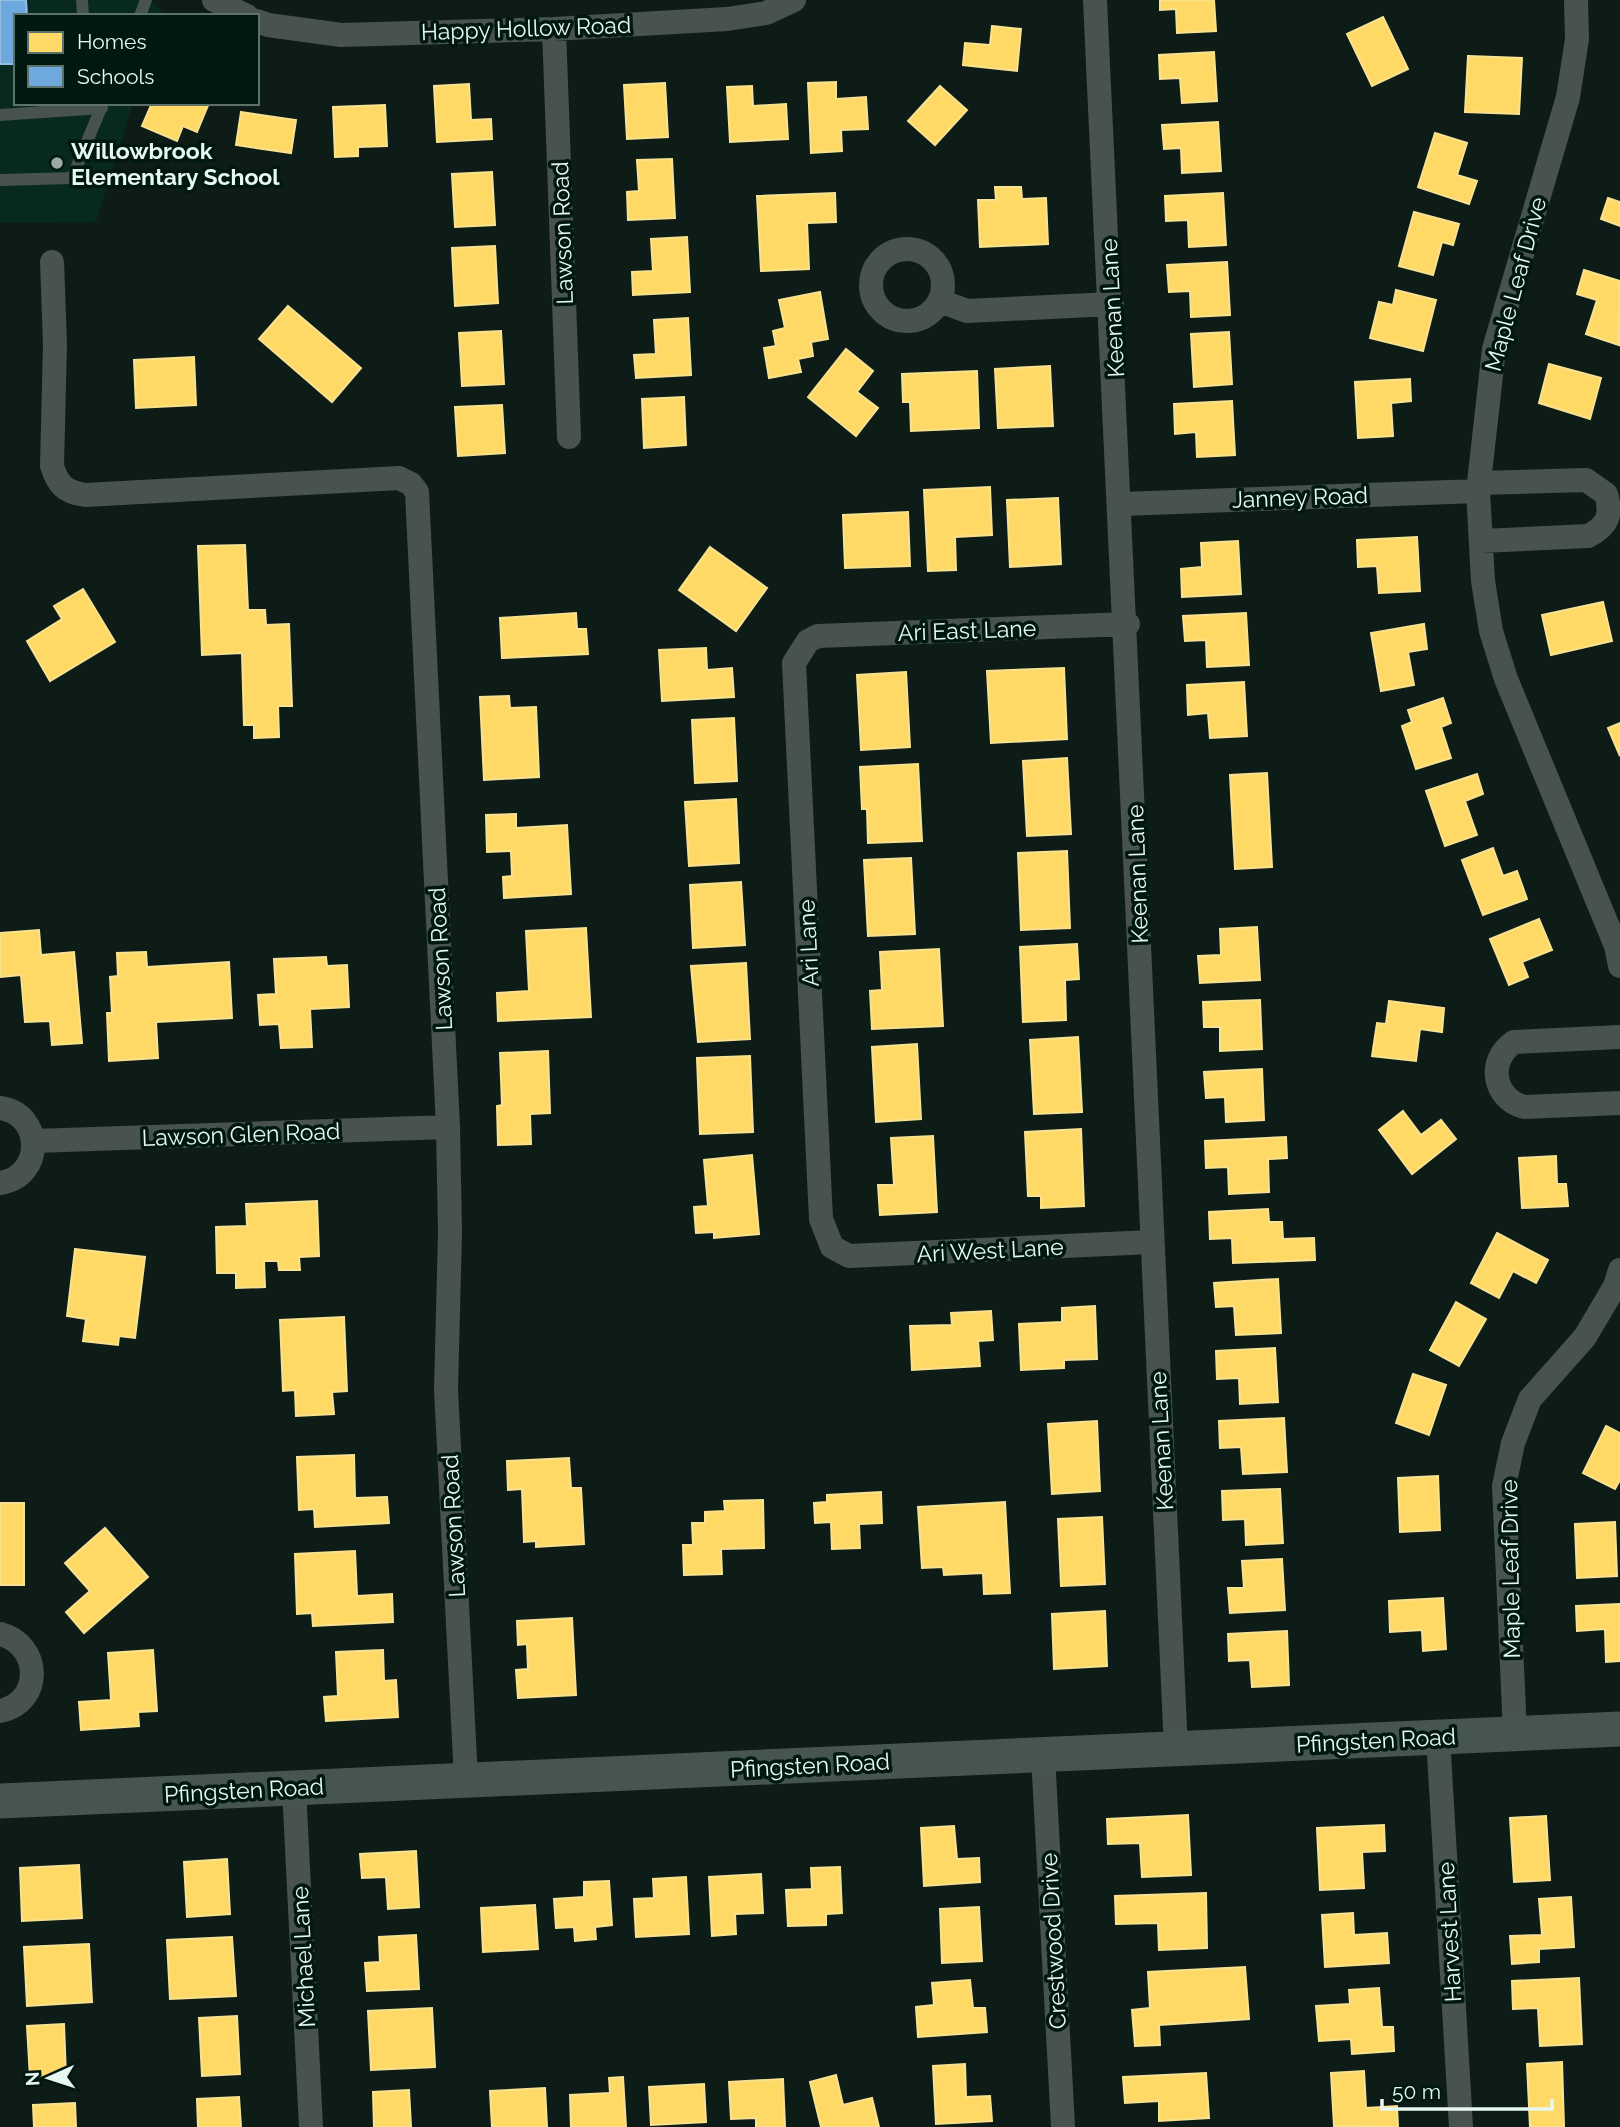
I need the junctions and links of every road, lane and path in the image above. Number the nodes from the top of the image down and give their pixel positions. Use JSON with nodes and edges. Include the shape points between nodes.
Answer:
{"nodes":[{"id":1,"x":214,"y":0,"type":"edge"},
{"id":2,"x":794,"y":0,"type":"edge"},
{"id":3,"x":1095,"y":0,"type":"edge"},
{"id":4,"x":1576,"y":0,"type":"edge"},
{"id":5,"x":243,"y":14,"type":"edge"},
{"id":6,"x":259,"y":21,"type":"edge"},
{"id":7,"x":554,"y":29,"type":"junction"},
{"id":8,"x":102,"y":106,"type":"edge"},
{"id":9,"x":0,"y":114,"type":"edge"},
{"id":10,"x":0,"y":180,"type":"edge"},
{"id":11,"x":51,"y":262,"type":"dead end"},
{"id":12,"x":940,"y":301,"type":"dead end"},
{"id":13,"x":1112,"y":304,"type":"junction"},
{"id":14,"x":569,"y":437,"type":"dead end"},
{"id":15,"x":1478,"y":487,"type":"junction"},
{"id":16,"x":1122,"y":504,"type":"junction"},
{"id":17,"x":1481,"y":541,"type":"junction"},
{"id":18,"x":1128,"y":624,"type":"junction"},
{"id":19,"x":807,"y":641,"type":"joint"},
{"id":20,"x":1620,"y":967,"type":"edge"},
{"id":21,"x":1620,"y":1037,"type":"edge"},
{"id":22,"x":1620,"y":1103,"type":"edge"},
{"id":23,"x":0,"y":1108,"type":"edge"},
{"id":24,"x":448,"y":1127,"type":"junction"},
{"id":25,"x":34,"y":1141,"type":"junction"},
{"id":26,"x":0,"y":1183,"type":"edge"},
{"id":27,"x":1151,"y":1242,"type":"junction"},
{"id":28,"x":832,"y":1247,"type":"joint"},
{"id":29,"x":1620,"y":1270,"type":"edge"},
{"id":30,"x":0,"y":1633,"type":"edge"},
{"id":31,"x":0,"y":1711,"type":"edge"},
{"id":32,"x":1620,"y":1729,"type":"edge"},
{"id":33,"x":1515,"y":1734,"type":"junction"},
{"id":34,"x":1438,"y":1738,"type":"junction"},
{"id":35,"x":1176,"y":1749,"type":"junction"},
{"id":36,"x":1043,"y":1755,"type":"junction"},
{"id":37,"x":466,"y":1780,"type":"junction"},
{"id":38,"x":294,"y":1788,"type":"junction"},
{"id":39,"x":0,"y":1801,"type":"edge"},
{"id":40,"x":311,"y":2127,"type":"edge"},
{"id":41,"x":1063,"y":2127,"type":"edge"},
{"id":42,"x":1461,"y":2127,"type":"edge"}],
"edges":[{"from":1,"to":5,"type":"street"},
{"from":2,"to":7,"type":"street","name":"Happy Hollow Road","via":[[766,13],[727,19]]},
{"from":3,"to":13,"type":"street","name":"Keenan Lane"},
{"from":4,"to":15,"type":"street","name":"Maple Leaf Drive","via":[[1577,40],[1567,97],[1494,349]]},
{"from":6,"to":7,"type":"street","name":"Happy Hollow Road","via":[[341,36]]},
{"from":7,"to":14,"type":"street","name":"Lawson Road"},
{"from":8,"to":9,"type":"lane"},
{"from":8,"to":10,"type":"lane","via":[[72,178]]},
{"from":11,"to":24,"type":"street","name":"Lawson Road","via":[[55,344],[52,466],[57,482],[69,493],[399,478],[416,492]]},
{"from":12,"to":13,"type":"street","via":[[967,311]]},
{"from":13,"to":16,"type":"street","name":"Keenan Lane"},
{"from":15,"to":16,"type":"street","name":"Janney Road"},
{"from":15,"to":17,"type":"street","name":"Maple Leaf Drive"},
{"from":15,"to":17,"type":"street","name":"Janney Road","via":[[1586,480],[1606,494],[1610,507],[1609,520],[1588,536]]},
{"from":16,"to":18,"type":"street","name":"Keenan Lane"},
{"from":17,"to":20,"type":"street","name":"Maple Leaf Drive","via":[[1491,631],[1506,678],[1616,946]]},
{"from":18,"to":19,"type":"street","name":"Ari East Lane","via":[[818,636]]},
{"from":18,"to":27,"type":"street","name":"Keenan Lane"},
{"from":19,"to":28,"type":"street","name":"Ari Lane","via":[[794,663],[821,1219]]},
{"from":21,"to":22,"type":"street","via":[[1514,1042],[1496,1065],[1503,1096],[1512,1104]]},
{"from":23,"to":25,"type":"street","via":[[24,1120]]},
{"from":24,"to":25,"type":"street","name":"Lawson Glen Road"},
{"from":24,"to":37,"type":"street","name":"Lawson Road","via":[[446,1390]]},
{"from":25,"to":26,"type":"street","via":[[28,1166],[19,1176]]},
{"from":27,"to":28,"type":"street","name":"Ari West Lane","via":[[849,1256]]},
{"from":27,"to":35,"type":"street","name":"Keenan Lane"},
{"from":29,"to":33,"type":"street","name":"Maple Leaf Drive","via":[[1585,1337],[1530,1399],[1513,1443],[1504,1486]]},
{"from":30,"to":31,"type":"street","via":[[28,1652],[33,1675],[24,1698]]},
{"from":32,"to":33,"type":"main road","name":"Pfingsten Road"},
{"from":33,"to":34,"type":"main road","name":"Pfingsten Road"},
{"from":34,"to":35,"type":"main road","name":"Pfingsten Road"},
{"from":34,"to":42,"type":"street","name":"Harvest Lane"},
{"from":35,"to":36,"type":"main road","name":"Pfingsten Road"},
{"from":36,"to":37,"type":"main road","name":"Pfingsten Road"},
{"from":36,"to":41,"type":"street","name":"Crestwood Drive"},
{"from":37,"to":38,"type":"main road","name":"Pfingsten Road"},
{"from":38,"to":39,"type":"main road","name":"Pfingsten Road"},
{"from":38,"to":40,"type":"street","name":"Michael Lane"}]}
